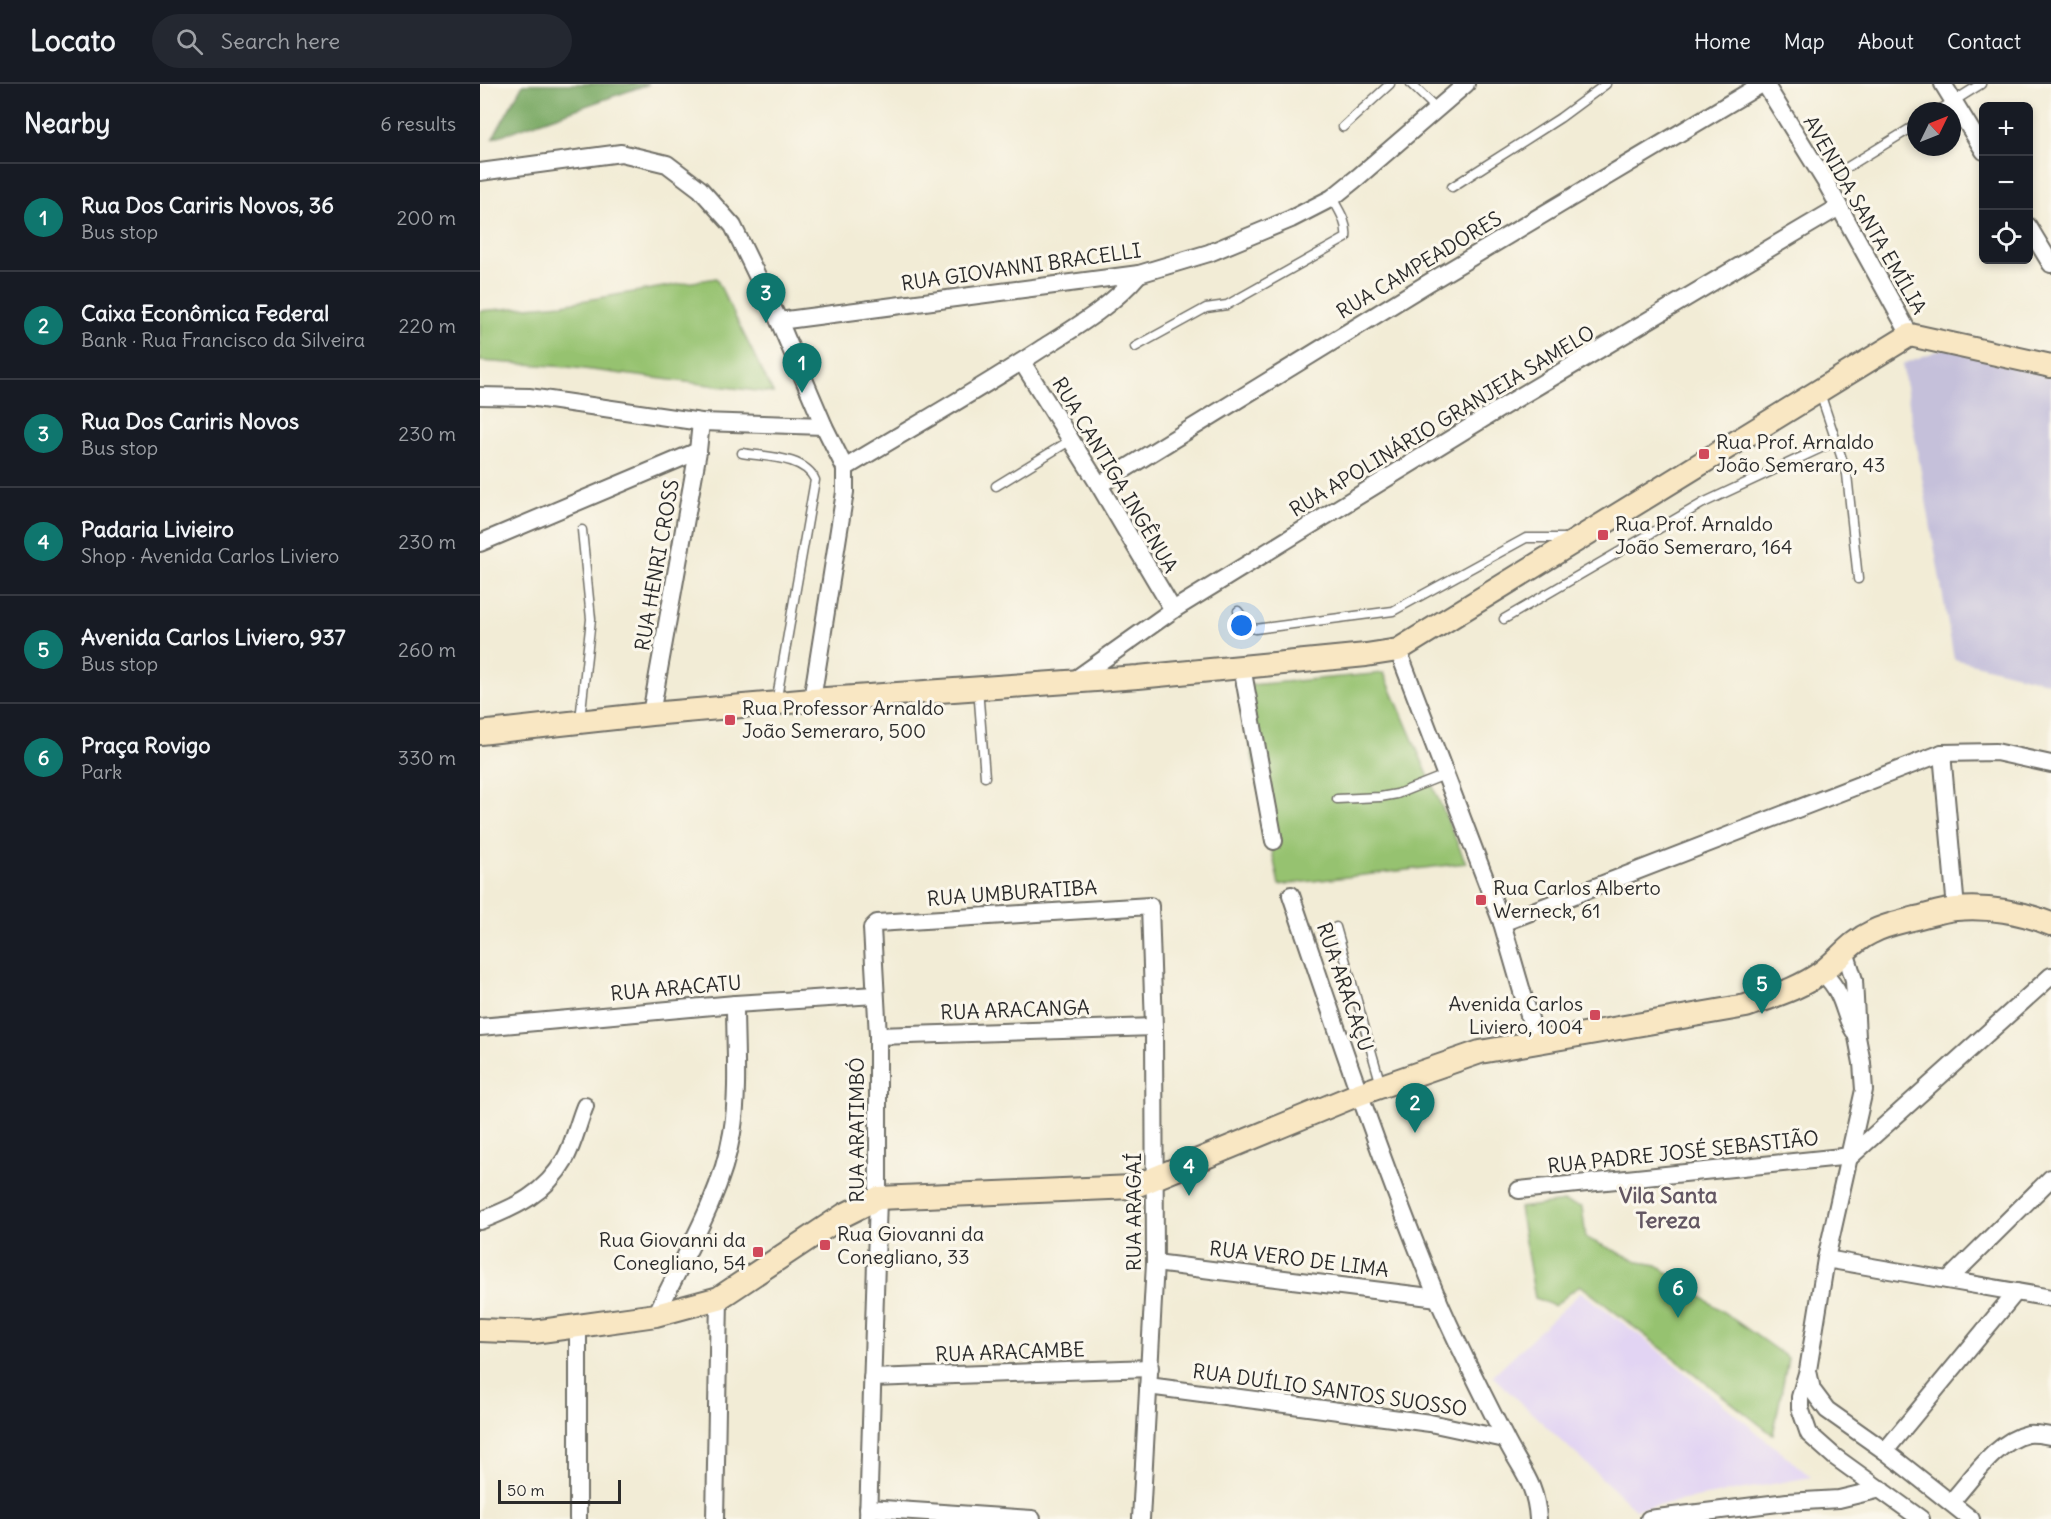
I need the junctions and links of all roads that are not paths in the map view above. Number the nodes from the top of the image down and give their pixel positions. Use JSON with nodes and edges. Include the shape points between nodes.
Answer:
{"nodes":[{"id":1,"x":1390,"y":84,"type":"edge"},
{"id":2,"x":1412,"y":84,"type":"edge"},
{"id":3,"x":1466,"y":84,"type":"edge"},
{"id":4,"x":1606,"y":84,"type":"edge"},
{"id":5,"x":1763,"y":84,"type":"edge"},
{"id":6,"x":1943,"y":84,"type":"edge"},
{"id":7,"x":1981,"y":84,"type":"edge"},
{"id":8,"x":1954,"y":101,"type":"junction"},
{"id":9,"x":1437,"y":109,"type":"junction"},
{"id":10,"x":1342,"y":127,"type":"dead end"},
{"id":11,"x":1907,"y":131,"type":"edge"},
{"id":12,"x":1979,"y":144,"type":"edge"},
{"id":13,"x":480,"y":172,"type":"edge"},
{"id":14,"x":1825,"y":181,"type":"junction"},
{"id":15,"x":1452,"y":188,"type":"dead end"},
{"id":16,"x":1332,"y":198,"type":"junction"},
{"id":17,"x":1839,"y":207,"type":"junction"},
{"id":18,"x":2033,"y":234,"type":"edge"},
{"id":19,"x":2051,"y":264,"type":"edge"},
{"id":20,"x":1139,"y":274,"type":"junction"},
{"id":21,"x":779,"y":321,"type":"junction"},
{"id":22,"x":1910,"y":336,"type":"junction"},
{"id":23,"x":1135,"y":346,"type":"dead end"},
{"id":24,"x":1022,"y":362,"type":"junction"},
{"id":25,"x":2051,"y":366,"type":"edge"},
{"id":26,"x":1820,"y":391,"type":"junction"},
{"id":27,"x":480,"y":396,"type":"edge"},
{"id":28,"x":701,"y":422,"type":"junction"},
{"id":29,"x":825,"y":426,"type":"junction"},
{"id":30,"x":1071,"y":440,"type":"junction"},
{"id":31,"x":1836,"y":441,"type":"junction"},
{"id":32,"x":698,"y":451,"type":"junction"},
{"id":33,"x":742,"y":453,"type":"dead end"},
{"id":34,"x":845,"y":468,"type":"junction"},
{"id":35,"x":1099,"y":485,"type":"junction"},
{"id":36,"x":996,"y":486,"type":"dead end"},
{"id":37,"x":582,"y":530,"type":"dead end"},
{"id":38,"x":1582,"y":538,"type":"junction"},
{"id":39,"x":480,"y":543,"type":"edge"},
{"id":40,"x":1858,"y":579,"type":"dead end"},
{"id":41,"x":1173,"y":610,"type":"junction"},
{"id":42,"x":1238,"y":611,"type":"dead end"},
{"id":43,"x":1504,"y":619,"type":"dead end"},
{"id":44,"x":1398,"y":650,"type":"junction"},
{"id":45,"x":1242,"y":667,"type":"junction"},
{"id":46,"x":1073,"y":681,"type":"junction"},
{"id":47,"x":978,"y":688,"type":"junction"},
{"id":48,"x":812,"y":700,"type":"junction"},
{"id":49,"x":776,"y":703,"type":"junction"},
{"id":50,"x":651,"y":714,"type":"junction"},
{"id":51,"x":580,"y":722,"type":"junction"},
{"id":52,"x":480,"y":733,"type":"edge"},
{"id":53,"x":1942,"y":753,"type":"junction"},
{"id":54,"x":2051,"y":764,"type":"edge"},
{"id":55,"x":1445,"y":775,"type":"junction"},
{"id":56,"x":985,"y":777,"type":"dead end"},
{"id":57,"x":1337,"y":799,"type":"dead end"},
{"id":58,"x":1274,"y":841,"type":"dead end"},
{"id":59,"x":1291,"y":895,"type":"dead end"},
{"id":60,"x":1150,"y":906,"type":"joint"},
{"id":61,"x":1956,"y":909,"type":"junction"},
{"id":62,"x":877,"y":923,"type":"joint"},
{"id":63,"x":1502,"y":923,"type":"junction"},
{"id":64,"x":2051,"y":924,"type":"edge"},
{"id":65,"x":1336,"y":927,"type":"dead end"},
{"id":66,"x":1845,"y":951,"type":"junction"},
{"id":67,"x":1822,"y":972,"type":"junction"},
{"id":68,"x":2051,"y":976,"type":"edge"},
{"id":69,"x":875,"y":995,"type":"junction"},
{"id":70,"x":735,"y":1004,"type":"junction"},
{"id":71,"x":480,"y":1027,"type":"edge"},
{"id":72,"x":1154,"y":1027,"type":"junction"},
{"id":73,"x":878,"y":1036,"type":"junction"},
{"id":74,"x":1857,"y":1036,"type":"junction"},
{"id":75,"x":1537,"y":1043,"type":"junction"},
{"id":76,"x":1382,"y":1086,"type":"junction"},
{"id":77,"x":1359,"y":1094,"type":"junction"},
{"id":78,"x":585,"y":1106,"type":"dead end"},
{"id":79,"x":1851,"y":1156,"type":"junction"},
{"id":80,"x":2051,"y":1178,"type":"edge"},
{"id":81,"x":1155,"y":1179,"type":"junction"},
{"id":82,"x":1519,"y":1190,"type":"dead end"},
{"id":83,"x":878,"y":1197,"type":"junction"},
{"id":84,"x":480,"y":1221,"type":"edge"},
{"id":85,"x":1826,"y":1259,"type":"junction"},
{"id":86,"x":1155,"y":1263,"type":"junction"},
{"id":87,"x":1948,"y":1280,"type":"junction"},
{"id":88,"x":2016,"y":1292,"type":"junction"},
{"id":89,"x":720,"y":1298,"type":"junction"},
{"id":90,"x":1438,"y":1298,"type":"junction"},
{"id":91,"x":2051,"y":1298,"type":"edge"},
{"id":92,"x":656,"y":1315,"type":"junction"},
{"id":93,"x":578,"y":1326,"type":"junction"},
{"id":94,"x":480,"y":1330,"type":"edge"},
{"id":95,"x":1150,"y":1368,"type":"junction"},
{"id":96,"x":1808,"y":1370,"type":"junction"},
{"id":97,"x":872,"y":1378,"type":"junction"},
{"id":98,"x":1148,"y":1386,"type":"junction"},
{"id":99,"x":2051,"y":1436,"type":"edge"},
{"id":100,"x":1505,"y":1439,"type":"junction"},
{"id":101,"x":1885,"y":1451,"type":"junction"},
{"id":102,"x":1881,"y":1489,"type":"junction"},
{"id":103,"x":1952,"y":1502,"type":"junction"},
{"id":104,"x":868,"y":1514,"type":"edge"},
{"id":105,"x":1650,"y":1518,"type":"edge"},
{"id":106,"x":578,"y":1519,"type":"edge"},
{"id":107,"x":715,"y":1519,"type":"edge"},
{"id":108,"x":1032,"y":1519,"type":"edge"},
{"id":109,"x":1141,"y":1519,"type":"edge"},
{"id":110,"x":1538,"y":1519,"type":"edge"},
{"id":111,"x":1921,"y":1519,"type":"edge"},
{"id":112,"x":1971,"y":1519,"type":"edge"}],
"edges":[{"from":1,"to":10,"type":"lane"},
{"from":2,"to":9,"type":"lane"},
{"from":3,"to":9,"type":"street","name":"RUA GIOVANNI BRACELLI"},
{"from":4,"to":15,"type":"lane"},
{"from":5,"to":14,"type":"street","name":"AVENIDA SANTA EMÍLIA"},
{"from":5,"to":35,"type":"street","name":"RUA CAMPEADORES"},
{"from":6,"to":8,"type":"street"},
{"from":7,"to":8,"type":"lane"},
{"from":8,"to":12,"type":"street"},
{"from":9,"to":16,"type":"street","name":"RUA GIOVANNI BRACELLI"},
{"from":11,"to":14,"type":"lane"},
{"from":13,"to":21,"type":"street","via":[[621,153],[667,164],[700,189],[733,226]]},
{"from":14,"to":17,"type":"street","name":"AVENIDA SANTA EMÍLIA"},
{"from":16,"to":20,"type":"street","name":"RUA GIOVANNI BRACELLI","via":[[1209,253]]},
{"from":16,"to":23,"type":"lane","via":[[1347,230],[1346,238],[1227,305],[1206,308]]},
{"from":17,"to":22,"type":"street","name":"AVENIDA SANTA EMÍLIA"},
{"from":17,"to":41,"type":"street","name":"RUA APOLINÁRIO GRANJEIA SAMELO","via":[[1504,406]]},
{"from":18,"to":19,"type":"street"},
{"from":20,"to":21,"type":"street","name":"RUA GIOVANNI BRACELLI"},
{"from":20,"to":24,"type":"street","via":[[1115,300]]},
{"from":21,"to":29,"type":"street"},
{"from":22,"to":25,"type":"main road"},
{"from":22,"to":26,"type":"main road"},
{"from":24,"to":30,"type":"street","name":"RUA CANTIGA INGÊNUA"},
{"from":24,"to":34,"type":"street"},
{"from":26,"to":31,"type":"lane"},
{"from":26,"to":38,"type":"main road"},
{"from":27,"to":28,"type":"street","via":[[530,397]]},
{"from":28,"to":29,"type":"street"},
{"from":28,"to":32,"type":"street","name":"RUA HENRI CROSS"},
{"from":29,"to":34,"type":"street"},
{"from":30,"to":35,"type":"street","name":"RUA CANTIGA INGÊNUA"},
{"from":30,"to":36,"type":"lane"},
{"from":31,"to":40,"type":"lane","via":[[1847,474]]},
{"from":31,"to":43,"type":"lane","via":[[1703,503]]},
{"from":32,"to":39,"type":"street"},
{"from":32,"to":50,"type":"street","name":"RUA HENRI CROSS"},
{"from":33,"to":49,"type":"lane","via":[[801,463],[815,480]]},
{"from":34,"to":48,"type":"street","via":[[845,492]]},
{"from":35,"to":41,"type":"street","name":"RUA CANTIGA INGÊNUA"},
{"from":37,"to":51,"type":"lane","via":[[591,619]]},
{"from":38,"to":42,"type":"lane","via":[[1526,538],[1393,611],[1255,629]]},
{"from":38,"to":44,"type":"main road"},
{"from":41,"to":46,"type":"street","name":"RUA APOLINÁRIO GRANJEIA SAMELO"},
{"from":44,"to":45,"type":"main road"},
{"from":44,"to":55,"type":"street"},
{"from":45,"to":46,"type":"main road"},
{"from":45,"to":58,"type":"street"},
{"from":46,"to":47,"type":"main road"},
{"from":47,"to":48,"type":"main road"},
{"from":47,"to":56,"type":"lane"},
{"from":48,"to":49,"type":"main road"},
{"from":49,"to":50,"type":"main road"},
{"from":50,"to":51,"type":"main road"},
{"from":51,"to":52,"type":"main road"},
{"from":53,"to":54,"type":"street","via":[[1996,752]]},
{"from":53,"to":61,"type":"street"},
{"from":53,"to":63,"type":"street"},
{"from":55,"to":57,"type":"lane","via":[[1397,794]]},
{"from":55,"to":63,"type":"street"},
{"from":59,"to":77,"type":"street","name":"RUA ARACAÇU"},
{"from":60,"to":62,"type":"street","name":"RUA UMBURATIBA"},
{"from":60,"to":72,"type":"street","name":"RUA ARAGAÍ"},
{"from":61,"to":64,"type":"main road","via":[[1996,910]]},
{"from":61,"to":66,"type":"main road","via":[[1871,932]]},
{"from":62,"to":69,"type":"street","name":"RUA ARATIMBÓ","via":[[872,927]]},
{"from":63,"to":75,"type":"street"},
{"from":65,"to":76,"type":"lane"},
{"from":66,"to":67,"type":"main road"},
{"from":66,"to":74,"type":"street","via":[[1854,980]]},
{"from":67,"to":74,"type":"street","via":[[1840,996],[1847,1021]]},
{"from":67,"to":75,"type":"main road","via":[[1797,987],[1746,1006]]},
{"from":68,"to":79,"type":"street"},
{"from":69,"to":70,"type":"street","name":"RUA ARACATU"},
{"from":69,"to":73,"type":"street","name":"RUA ARATIMBÓ"},
{"from":70,"to":71,"type":"street","name":"RUA ARACATU"},
{"from":70,"to":92,"type":"street","via":[[732,1132],[701,1226]]},
{"from":72,"to":73,"type":"street","name":"RUA ARACANGA"},
{"from":72,"to":81,"type":"street","name":"RUA ARAGAÍ"},
{"from":73,"to":83,"type":"street","name":"RUA ARATIMBÓ"},
{"from":74,"to":79,"type":"street","via":[[1864,1090]]},
{"from":75,"to":76,"type":"main road","via":[[1480,1052]]},
{"from":76,"to":77,"type":"main road"},
{"from":77,"to":81,"type":"main road"},
{"from":77,"to":90,"type":"street","name":"RUA ARACAÇU"},
{"from":78,"to":84,"type":"street","via":[[566,1158],[539,1192]]},
{"from":79,"to":82,"type":"street","name":"RUA PADRE JOSÉ SEBASTIÃO"},
{"from":79,"to":85,"type":"street"},
{"from":80,"to":87,"type":"street"},
{"from":81,"to":83,"type":"main road","via":[[1133,1187]]},
{"from":81,"to":86,"type":"street","name":"RUA ARAGAÍ"},
{"from":83,"to":89,"type":"main road","via":[[844,1215]]},
{"from":83,"to":97,"type":"street","name":"RUA ARATIMBÓ"},
{"from":85,"to":87,"type":"street"},
{"from":85,"to":96,"type":"street"},
{"from":86,"to":90,"type":"street","name":"RUA VERO DE LIMA"},
{"from":86,"to":95,"type":"street","name":"RUA ARAGAÍ"},
{"from":87,"to":88,"type":"street"},
{"from":88,"to":91,"type":"street"},
{"from":88,"to":101,"type":"street"},
{"from":89,"to":92,"type":"main road"},
{"from":89,"to":107,"type":"street"},
{"from":90,"to":100,"type":"street","name":"RUA ARACAÇU"},
{"from":92,"to":93,"type":"main road"},
{"from":93,"to":94,"type":"main road","via":[[533,1332]]},
{"from":93,"to":106,"type":"street"},
{"from":95,"to":97,"type":"street","name":"RUA ARACAMBE"},
{"from":95,"to":98,"type":"street","name":"RUA ARAGAÍ"},
{"from":96,"to":101,"type":"street","via":[[1812,1390],[1823,1406]]},
{"from":96,"to":102,"type":"street","via":[[1800,1408],[1809,1434]]},
{"from":97,"to":104,"type":"street","name":"RUA ARATIMBÓ"},
{"from":98,"to":100,"type":"street","name":"RUA DUÍLIO SANTOS SUOSSO","via":[[1430,1423]]},
{"from":98,"to":109,"type":"street","name":"RUA ARAGAÍ"},
{"from":99,"to":103,"type":"street","via":[[2030,1434],[2001,1446]]},
{"from":100,"to":110,"type":"street","name":"RUA ARACAÇU","via":[[1535,1492]]},
{"from":101,"to":103,"type":"street"},
{"from":102,"to":105,"type":"street","via":[[1839,1499]]},
{"from":102,"to":111,"type":"street"},
{"from":103,"to":112,"type":"street"},
{"from":104,"to":108,"type":"street"}]}
